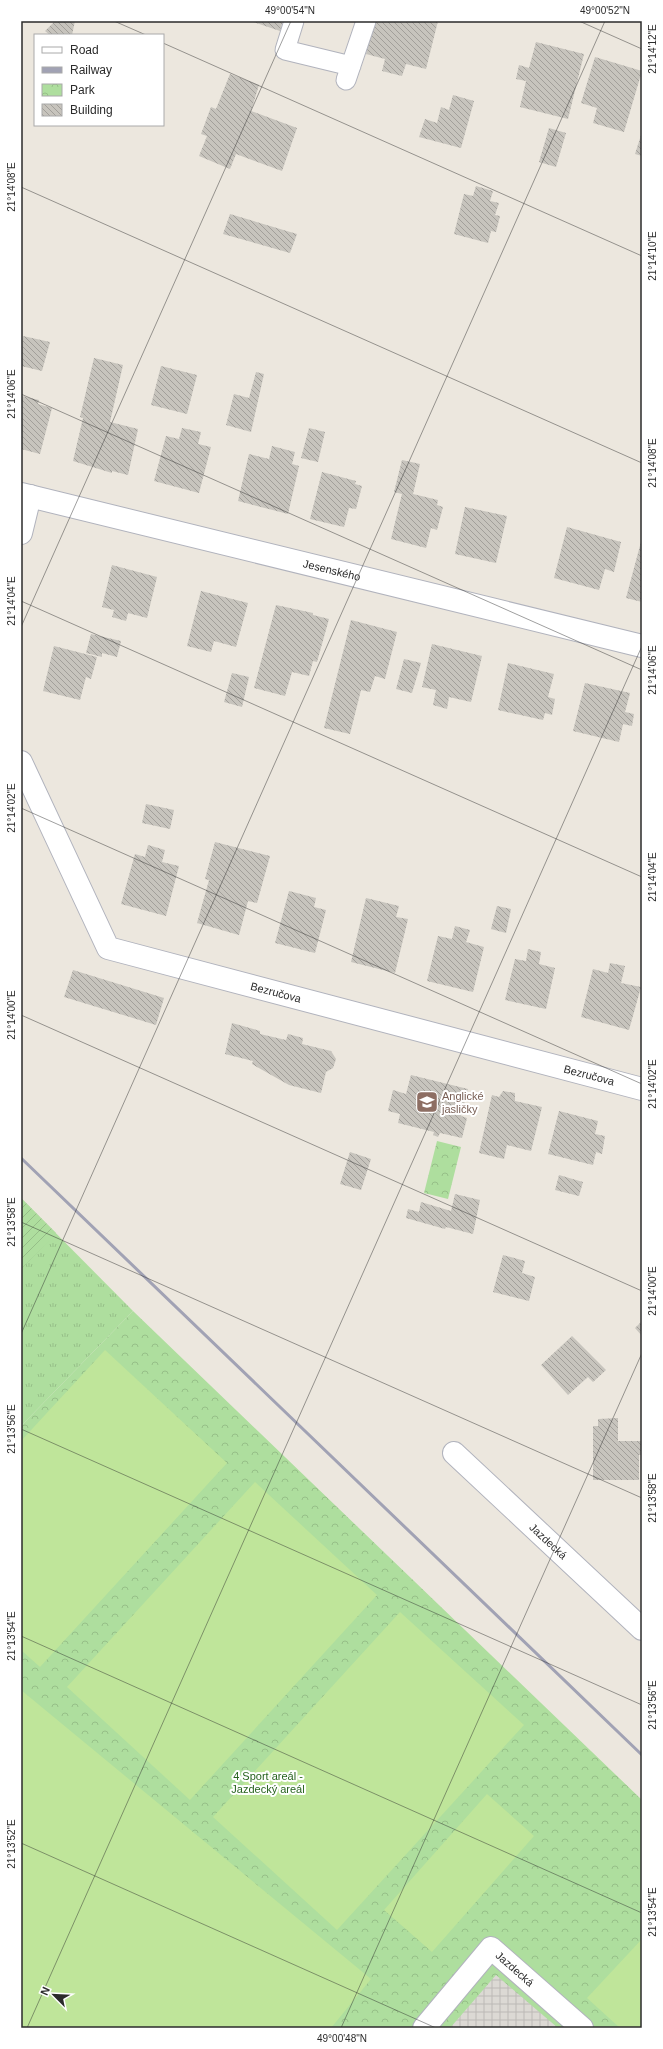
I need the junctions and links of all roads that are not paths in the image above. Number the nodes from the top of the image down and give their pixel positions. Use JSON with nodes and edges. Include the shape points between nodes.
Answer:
{"nodes":[{"id":1,"x":294,"y":21,"type":"edge"},
{"id":2,"x":366,"y":21,"type":"edge"},
{"id":3,"x":25,"y":495,"type":"edge"},
{"id":4,"x":21,"y":533,"type":"edge"},
{"id":5,"x":642,"y":646,"type":"edge"},
{"id":6,"x":21,"y":762,"type":"edge"},
{"id":7,"x":642,"y":1089,"type":"edge"},
{"id":8,"x":454,"y":1453,"type":"dead end"},
{"id":9,"x":642,"y":1630,"type":"edge"},
{"id":10,"x":424,"y":2028,"type":"edge"},
{"id":11,"x":582,"y":2028,"type":"edge"}],
"edges":[{"from":1,"to":2,"type":"lane","via":[[285,50],[349,73]]},
{"from":3,"to":4,"type":"street"},
{"from":3,"to":5,"type":"street","name":"Jesenského"},
{"from":6,"to":7,"type":"street","name":"Bezručova","via":[[108,948]]},
{"from":8,"to":9,"type":"street","name":"Jazdecká"},
{"from":10,"to":11,"type":"street","name":"Jazdecká","via":[[491,1948]]}]}
